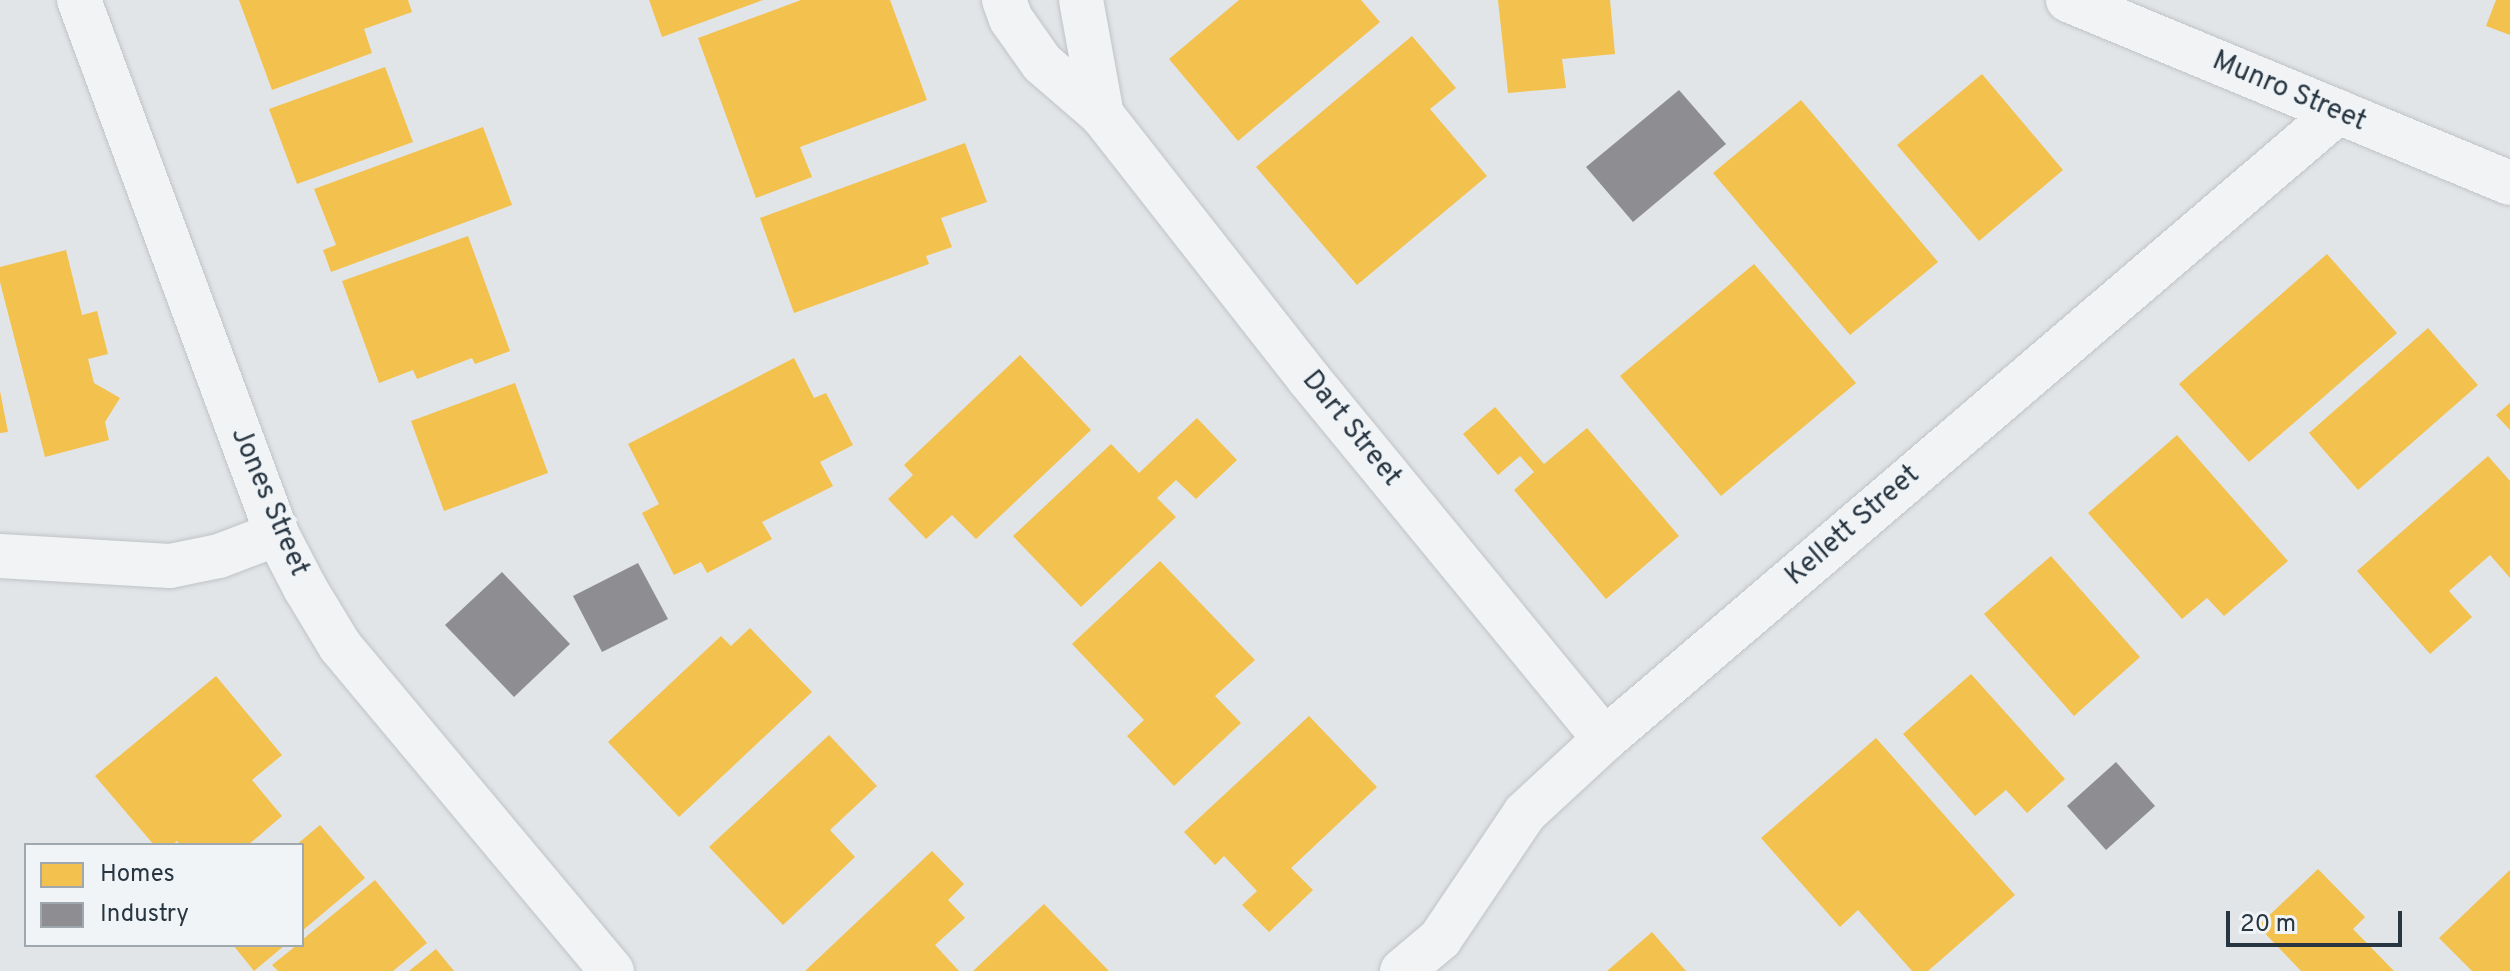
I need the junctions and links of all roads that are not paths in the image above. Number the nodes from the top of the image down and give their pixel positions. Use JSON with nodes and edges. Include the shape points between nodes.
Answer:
{"nodes":[{"id":1,"x":79,"y":0,"type":"edge"},
{"id":2,"x":1004,"y":0,"type":"edge"},
{"id":3,"x":1081,"y":0,"type":"edge"},
{"id":4,"x":2068,"y":0,"type":"edge"},
{"id":5,"x":2338,"y":112,"type":"junction"},
{"id":6,"x":1102,"y":115,"type":"junction"},
{"id":7,"x":2510,"y":183,"type":"edge"},
{"id":8,"x":277,"y":534,"type":"junction"},
{"id":9,"x":0,"y":556,"type":"edge"},
{"id":10,"x":1605,"y":739,"type":"junction"},
{"id":11,"x":612,"y":971,"type":"edge"},
{"id":12,"x":1402,"y":971,"type":"edge"}],
"edges":[{"from":1,"to":8,"type":"street","name":"Jones Street"},
{"from":2,"to":6,"type":"street","name":"Dart Street","via":[[1042,63]]},
{"from":3,"to":6,"type":"street","name":"Dart Street"},
{"from":4,"to":5,"type":"street","name":"Munro Street"},
{"from":5,"to":7,"type":"street","name":"Munro Street"},
{"from":5,"to":10,"type":"street","name":"Kellett Street"},
{"from":6,"to":10,"type":"street","name":"Dart Street","via":[[1309,379]]},
{"from":8,"to":9,"type":"street","via":[[219,556],[170,566]]},
{"from":8,"to":11,"type":"street","name":"Jones Street","via":[[340,646]]},
{"from":10,"to":12,"type":"street","name":"Kellett Street","via":[[1525,813],[1440,939]]}]}
